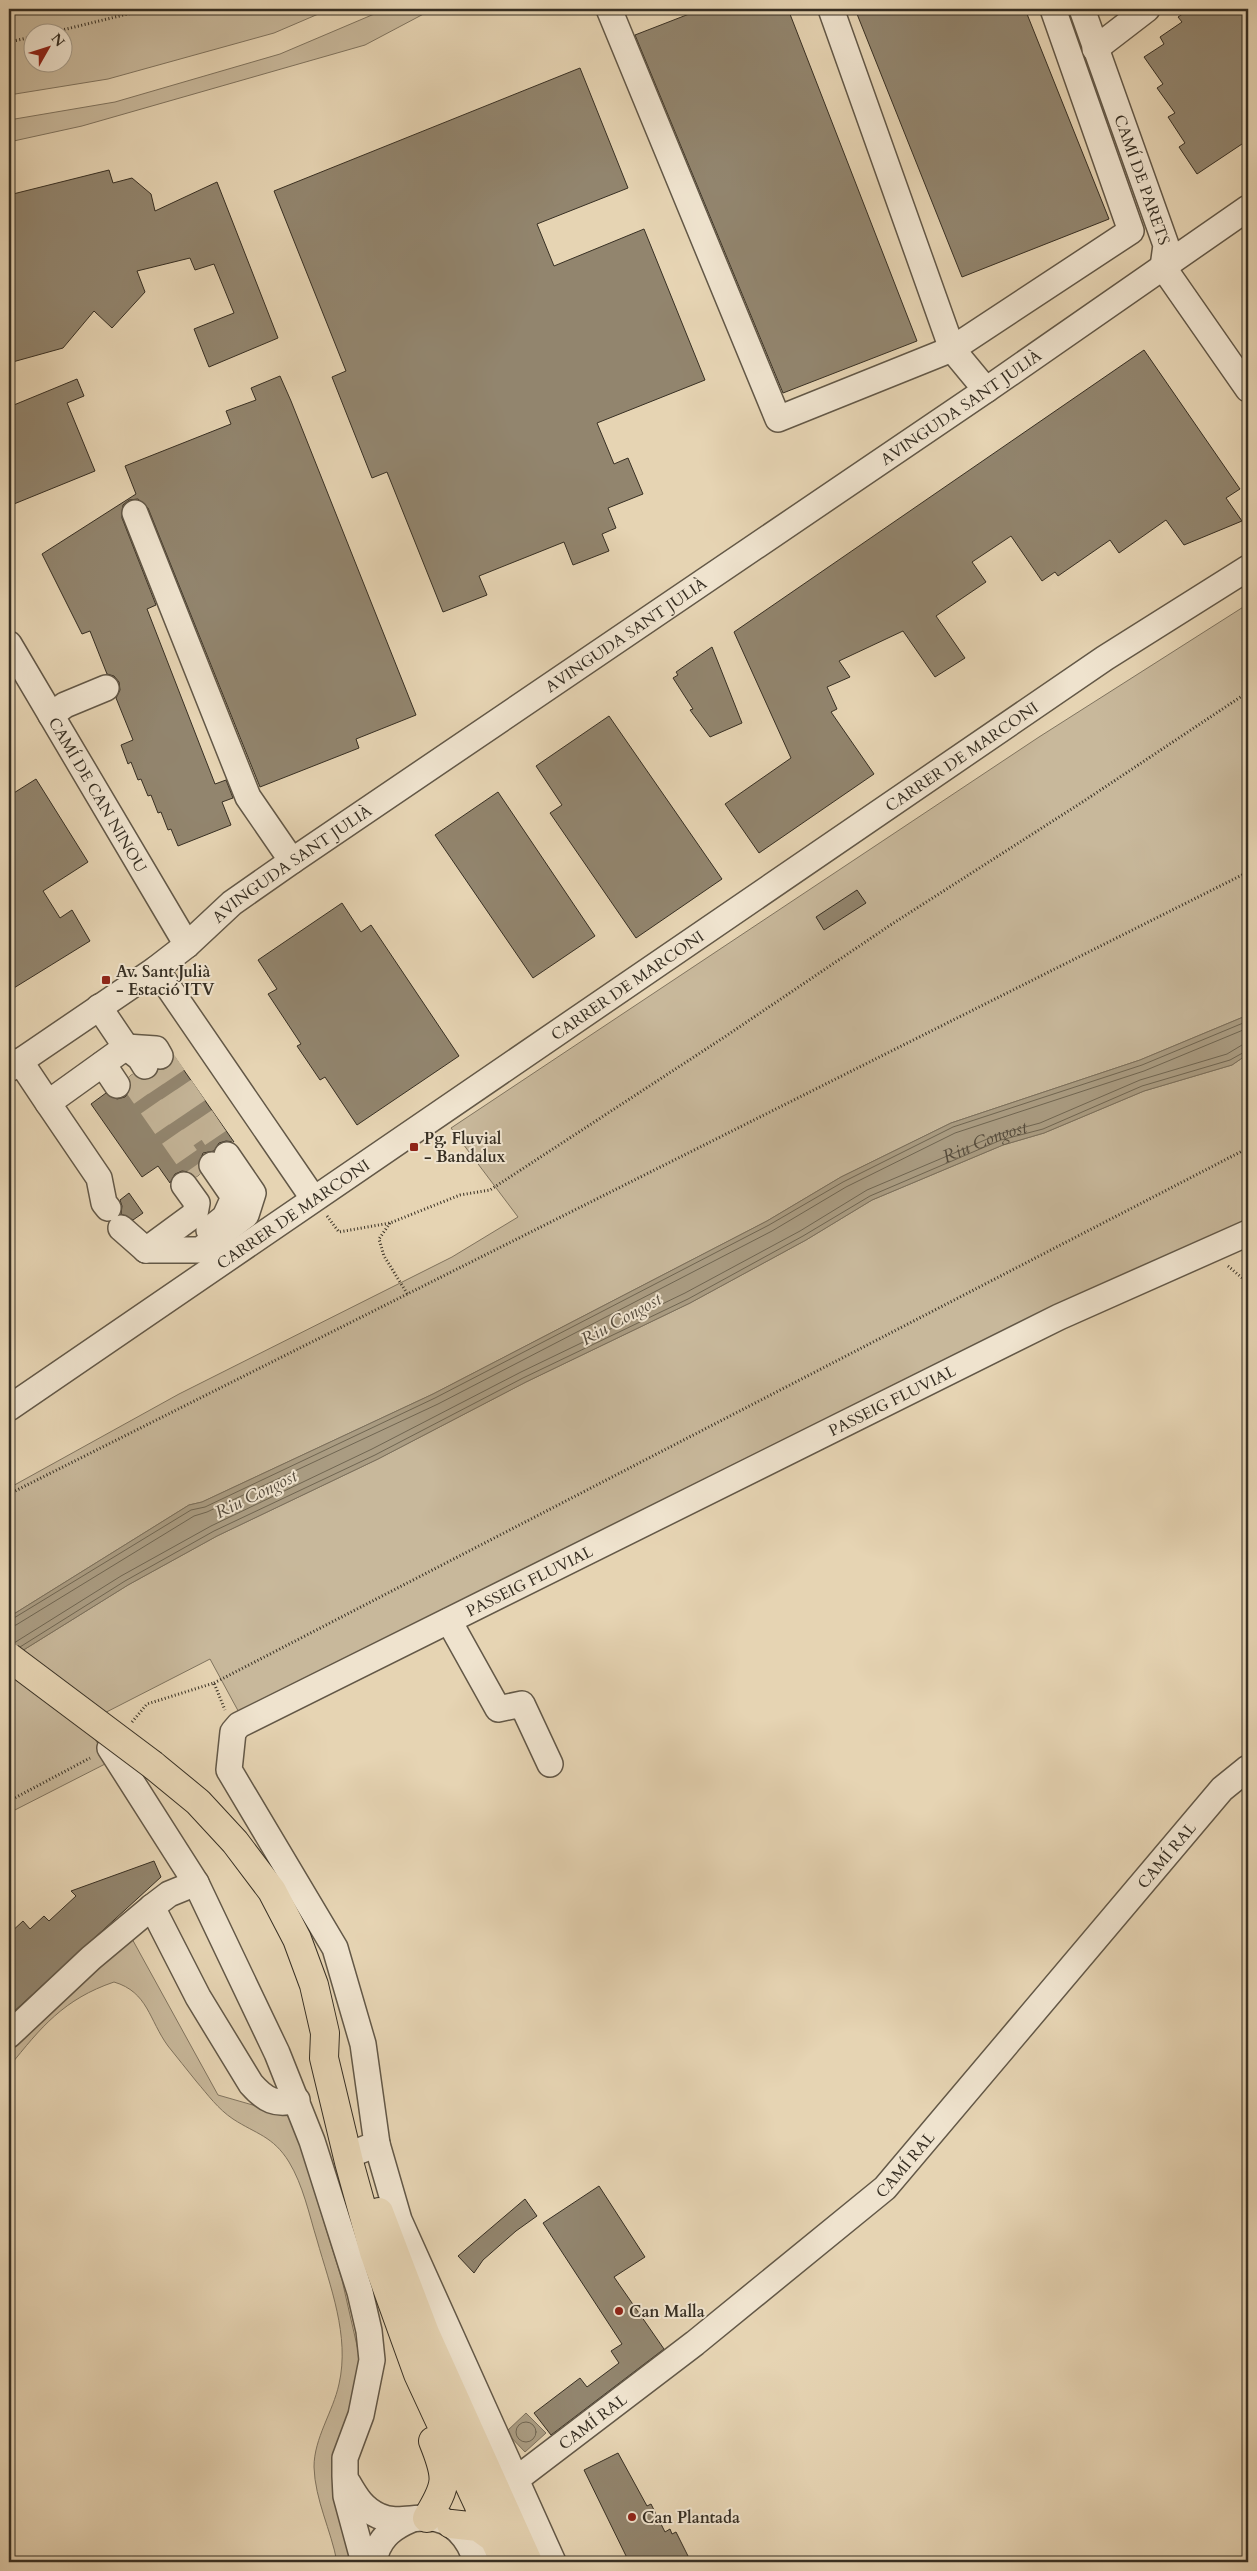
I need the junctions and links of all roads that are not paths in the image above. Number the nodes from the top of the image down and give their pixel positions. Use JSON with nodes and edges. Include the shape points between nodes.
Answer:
{"nodes":[{"id":1,"x":609,"y":9,"type":"edge"},
{"id":2,"x":831,"y":9,"type":"edge"},
{"id":3,"x":1053,"y":9,"type":"edge"},
{"id":4,"x":1082,"y":9,"type":"edge"},
{"id":5,"x":1147,"y":9,"type":"edge"},
{"id":6,"x":1095,"y":49,"type":"junction"},
{"id":7,"x":1248,"y":208,"type":"edge"},
{"id":8,"x":1163,"y":267,"type":"junction"},
{"id":9,"x":952,"y":349,"type":"junction"},
{"id":10,"x":1248,"y":389,"type":"edge"},
{"id":11,"x":986,"y":390,"type":"junction"},
{"id":12,"x":135,"y":514,"type":"dead end"},
{"id":13,"x":1248,"y":568,"type":"edge"},
{"id":14,"x":9,"y":644,"type":"edge"},
{"id":15,"x":106,"y":688,"type":"dead end"},
{"id":16,"x":51,"y":716,"type":"junction"},
{"id":17,"x":292,"y":861,"type":"junction"},
{"id":18,"x":188,"y":945,"type":"junction"},
{"id":19,"x":156,"y":969,"type":"junction"},
{"id":20,"x":99,"y":1007,"type":"junction"},
{"id":21,"x":115,"y":1055,"type":"junction"},
{"id":22,"x":14,"y":1065,"type":"edge"},
{"id":23,"x":48,"y":1103,"type":"junction"},
{"id":24,"x":313,"y":1198,"type":"junction"},
{"id":25,"x":1248,"y":1234,"type":"edge"},
{"id":26,"x":146,"y":1250,"type":"junction"},
{"id":27,"x":9,"y":1408,"type":"edge"},
{"id":28,"x":449,"y":1621,"type":"junction"},
{"id":29,"x":9,"y":1656,"type":"edge"},
{"id":30,"x":110,"y":1748,"type":"dead end"},
{"id":31,"x":550,"y":1764,"type":"dead end"},
{"id":32,"x":1248,"y":1768,"type":"edge"},
{"id":33,"x":196,"y":1883,"type":"junction"},
{"id":34,"x":152,"y":1907,"type":"junction"},
{"id":35,"x":325,"y":2033,"type":"junction"},
{"id":36,"x":9,"y":2035,"type":"edge"},
{"id":37,"x":296,"y":2100,"type":"junction"},
{"id":38,"x":368,"y":2148,"type":"junction"},
{"id":39,"x":384,"y":2279,"type":"junction"},
{"id":40,"x":425,"y":2333,"type":"junction"},
{"id":41,"x":345,"y":2476,"type":"junction"},
{"id":42,"x":506,"y":2487,"type":"junction"},
{"id":43,"x":429,"y":2520,"type":"junction"},
{"id":44,"x":489,"y":2550,"type":"edge"},
{"id":45,"x":367,"y":2562,"type":"edge"},
{"id":46,"x":374,"y":2562,"type":"edge"},
{"id":47,"x":476,"y":2562,"type":"edge"},
{"id":48,"x":505,"y":2562,"type":"edge"},
{"id":49,"x":515,"y":2562,"type":"edge"},
{"id":50,"x":528,"y":2562,"type":"edge"},
{"id":51,"x":553,"y":2562,"type":"edge"}],
"edges":[{"from":1,"to":9,"type":"street","via":[[778,419]]},
{"from":2,"to":9,"type":"street"},
{"from":3,"to":9,"type":"street","via":[[1131,232]]},
{"from":4,"to":6,"type":"street","name":"CAMÍ DE PARETS"},
{"from":5,"to":6,"type":"street"},
{"from":6,"to":8,"type":"street","name":"CAMÍ DE PARETS","via":[[1166,245]]},
{"from":7,"to":8,"type":"street","name":"AVINGUDA SANT JULIÀ"},
{"from":8,"to":10,"type":"street","name":"CAMÍ DE PARETS"},
{"from":8,"to":11,"type":"street","name":"AVINGUDA SANT JULIÀ"},
{"from":9,"to":11,"type":"street"},
{"from":11,"to":17,"type":"street","name":"AVINGUDA SANT JULIÀ"},
{"from":12,"to":17,"type":"street","via":[[248,798]]},
{"from":13,"to":24,"type":"street","name":"CARRER DE MARCONI","via":[[1105,658]]},
{"from":14,"to":16,"type":"street","name":"CAMÍ DE CAN NINOU"},
{"from":15,"to":16,"type":"street","via":[[65,705]]},
{"from":16,"to":18,"type":"street","name":"CAMÍ DE CAN NINOU"},
{"from":17,"to":18,"type":"street","name":"AVINGUDA SANT JULIÀ","via":[[232,903]]},
{"from":18,"to":19,"type":"street","name":"AVINGUDA SANT JULIÀ"},
{"from":19,"to":20,"type":"street","name":"AVINGUDA SANT JULIÀ"},
{"from":19,"to":24,"type":"street"},
{"from":20,"to":21,"type":"street"},
{"from":20,"to":22,"type":"street","name":"AVINGUDA SANT JULIÀ"},
{"from":21,"to":21,"type":"street","via":[[156,1050],[138,1071]]},
{"from":21,"to":23,"type":"street"},
{"from":22,"to":23,"type":"street"},
{"from":23,"to":26,"type":"street","via":[[99,1178],[104,1203],[114,1218]]},
{"from":24,"to":27,"type":"street","name":"CARRER DE MARCONI"},
{"from":25,"to":28,"type":"street","name":"PASSEIG FLUVIAL","via":[[1059,1317]]},
{"from":26,"to":26,"type":"street","via":[[195,1214],[205,1170],[234,1197],[225,1217],[193,1242]]},
{"from":28,"to":31,"type":"street","via":[[498,1709],[522,1704]]},
{"from":28,"to":38,"type":"street","name":"PASSEIG FLUVIAL","via":[[239,1725],[233,1732],[229,1770],[335,1948],[363,2044]]},
{"from":29,"to":35,"type":"highway","bridge":true,"via":[[198,1802],[235,1842],[272,1892],[297,1939],[314,1986]]},
{"from":30,"to":33,"type":"street"},
{"from":32,"to":42,"type":"street","name":"CAMÍ RAL","via":[[1222,1788],[885,2188],[695,2343]]},
{"from":33,"to":34,"type":"street","via":[[169,1894]]},
{"from":33,"to":37,"type":"street"},
{"from":34,"to":36,"type":"street","via":[[90,1958]]},
{"from":34,"to":37,"type":"street","via":[[198,1996],[251,2084],[272,2102],[284,2104]]},
{"from":35,"to":38,"type":"highway"},
{"from":35,"to":39,"type":"highway","via":[[324,2058],[337,2115]]},
{"from":37,"to":41,"type":"street","via":[[360,2292],[369,2331],[372,2360],[368,2388],[345,2458]]},
{"from":38,"to":40,"type":"highway","via":[[377,2205]]},
{"from":38,"to":42,"type":"street"},
{"from":39,"to":43,"type":"highway","via":[[384,2313],[444,2467],[444,2484]]},
{"from":39,"to":44,"type":"highway","via":[[418,2374]]},
{"from":40,"to":42,"type":"highway"},
{"from":40,"to":44,"type":"highway","via":[[424,2358],[492,2516]]},
{"from":41,"to":43,"type":"street","via":[[358,2500],[370,2511],[393,2520]]},
{"from":41,"to":45,"type":"street","via":[[346,2496],[362,2555]]},
{"from":42,"to":50,"type":"highway"},
{"from":42,"to":51,"type":"street"},
{"from":43,"to":44,"type":"highway","via":[[478,2527]]},
{"from":43,"to":46,"type":"street","via":[[395,2526],[383,2538]]},
{"from":43,"to":47,"type":"street","via":[[463,2534],[472,2547]]},
{"from":44,"to":48,"type":"highway"},
{"from":44,"to":49,"type":"highway","via":[[509,2551]]}]}
